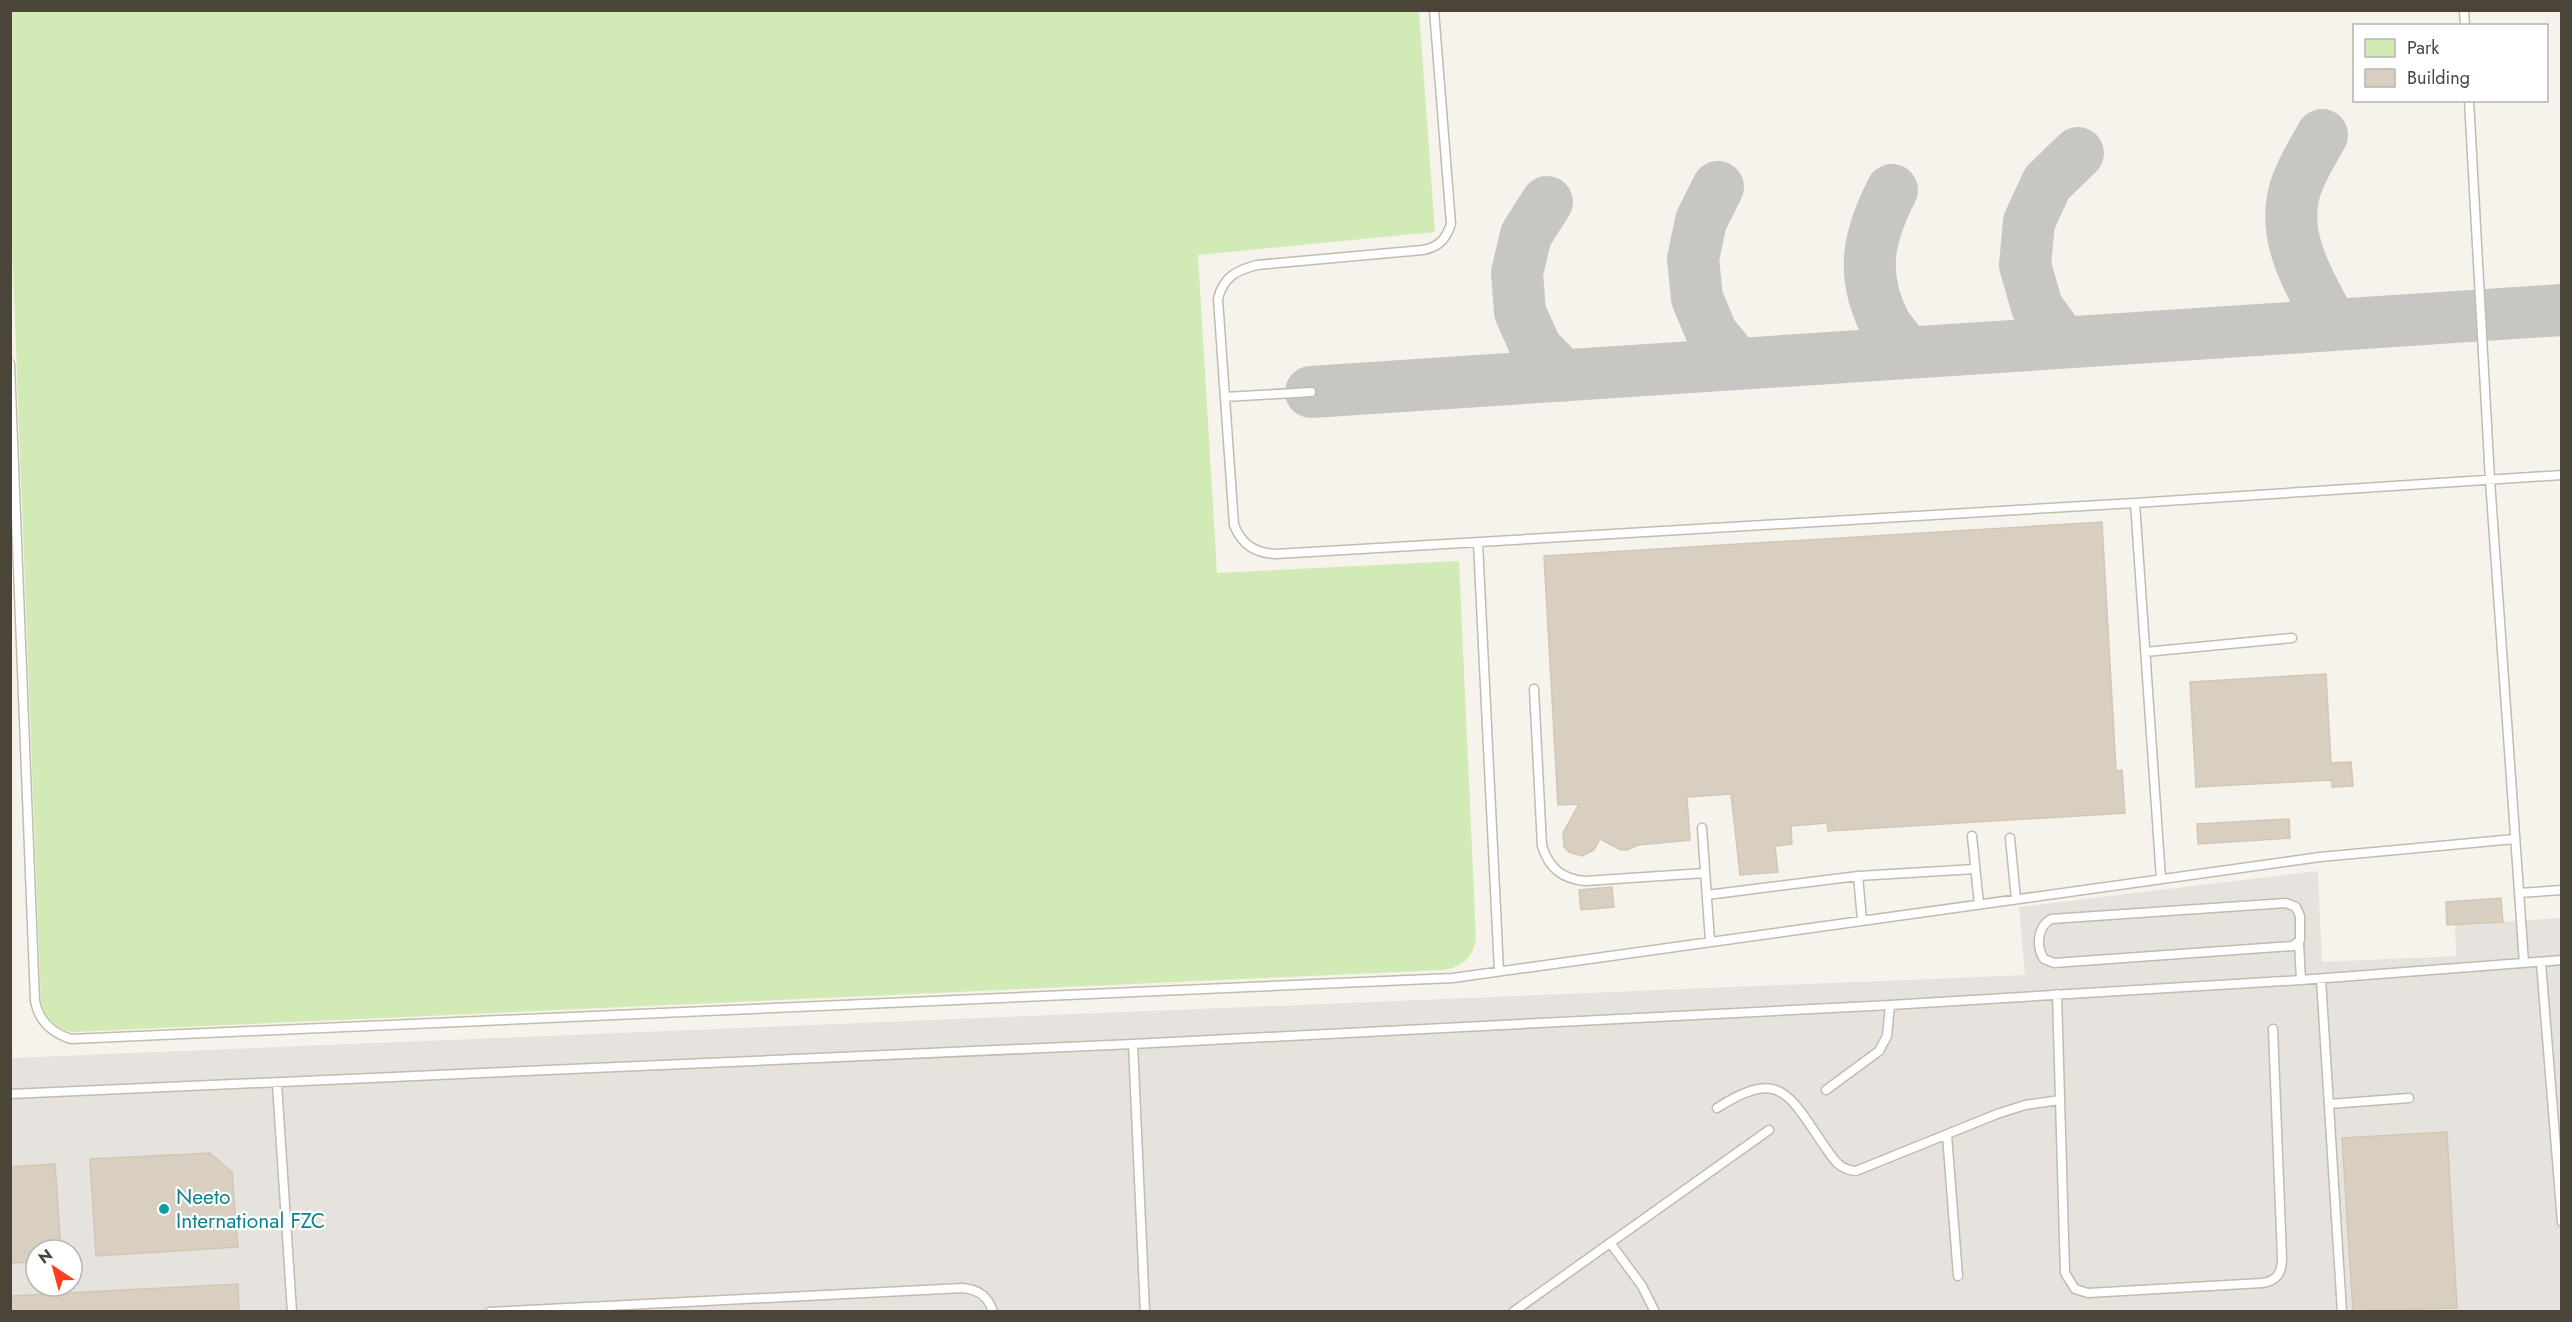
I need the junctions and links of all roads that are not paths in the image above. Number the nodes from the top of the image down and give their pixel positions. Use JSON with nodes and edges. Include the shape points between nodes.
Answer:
{"nodes":[{"id":1,"x":1434,"y":10,"type":"edge"},
{"id":2,"x":2469,"y":102,"type":"edge"},
{"id":3,"x":10,"y":364,"type":"edge"},
{"id":4,"x":1311,"y":393,"type":"dead end"},
{"id":5,"x":1225,"y":397,"type":"junction"},
{"id":6,"x":2562,"y":475,"type":"edge"},
{"id":7,"x":2490,"y":480,"type":"junction"},
{"id":8,"x":2134,"y":503,"type":"junction"},
{"id":9,"x":1478,"y":543,"type":"junction"},
{"id":10,"x":2292,"y":638,"type":"dead end"},
{"id":11,"x":2145,"y":652,"type":"junction"},
{"id":12,"x":1534,"y":689,"type":"dead end"},
{"id":13,"x":1702,"y":828,"type":"dead end"},
{"id":14,"x":1972,"y":836,"type":"dead end"},
{"id":15,"x":2010,"y":838,"type":"dead end"},
{"id":16,"x":2516,"y":839,"type":"junction"},
{"id":17,"x":1975,"y":869,"type":"junction"},
{"id":18,"x":1705,"y":873,"type":"junction"},
{"id":19,"x":1858,"y":876,"type":"junction"},
{"id":20,"x":2161,"y":879,"type":"junction"},
{"id":21,"x":2562,"y":890,"type":"edge"},
{"id":22,"x":2519,"y":893,"type":"junction"},
{"id":23,"x":1707,"y":895,"type":"junction"},
{"id":24,"x":2016,"y":899,"type":"junction"},
{"id":25,"x":1979,"y":904,"type":"junction"},
{"id":26,"x":1862,"y":920,"type":"junction"},
{"id":27,"x":1710,"y":941,"type":"junction"},
{"id":28,"x":2299,"y":943,"type":"junction"},
{"id":29,"x":2562,"y":960,"type":"edge"},
{"id":30,"x":2524,"y":963,"type":"junction"},
{"id":31,"x":2541,"y":963,"type":"junction"},
{"id":32,"x":1499,"y":971,"type":"junction"},
{"id":33,"x":2321,"y":979,"type":"junction"},
{"id":34,"x":2301,"y":980,"type":"junction"},
{"id":35,"x":2057,"y":994,"type":"junction"},
{"id":36,"x":1890,"y":1005,"type":"junction"},
{"id":37,"x":2273,"y":1029,"type":"dead end"},
{"id":38,"x":1133,"y":1044,"type":"junction"},
{"id":39,"x":277,"y":1084,"type":"junction"},
{"id":40,"x":1826,"y":1090,"type":"dead end"},
{"id":41,"x":10,"y":1094,"type":"edge"},
{"id":42,"x":2409,"y":1098,"type":"dead end"},
{"id":43,"x":2060,"y":1100,"type":"junction"},
{"id":44,"x":2329,"y":1104,"type":"junction"},
{"id":45,"x":1717,"y":1108,"type":"dead end"},
{"id":46,"x":1769,"y":1130,"type":"dead end"},
{"id":47,"x":1947,"y":1135,"type":"junction"},
{"id":48,"x":2561,"y":1196,"type":"edge"},
{"id":49,"x":2562,"y":1222,"type":"edge"},
{"id":50,"x":1611,"y":1244,"type":"junction"},
{"id":51,"x":1958,"y":1276,"type":"dead end"},
{"id":52,"x":292,"y":1311,"type":"edge"},
{"id":53,"x":490,"y":1311,"type":"edge"},
{"id":54,"x":993,"y":1311,"type":"edge"},
{"id":55,"x":1145,"y":1311,"type":"edge"},
{"id":56,"x":1513,"y":1311,"type":"edge"},
{"id":57,"x":1654,"y":1311,"type":"edge"},
{"id":58,"x":2342,"y":1311,"type":"edge"}],
"edges":[{"from":1,"to":5,"type":"lane","via":[[1450,214],[1448,234],[1433,248],[1423,250],[1257,265],[1230,276],[1218,299]]},
{"from":2,"to":7,"type":"lane"},
{"from":3,"to":32,"type":"lane","via":[[35,1001],[45,1024],[62,1036],[82,1039],[1413,981]]},
{"from":4,"to":5,"type":"lane"},
{"from":5,"to":9,"type":"lane","via":[[1234,525],[1239,536],[1255,550],[1276,554]]},
{"from":6,"to":7,"type":"lane"},
{"from":7,"to":8,"type":"lane"},
{"from":7,"to":16,"type":"lane"},
{"from":8,"to":9,"type":"lane"},
{"from":8,"to":11,"type":"lane"},
{"from":9,"to":32,"type":"lane"},
{"from":10,"to":11,"type":"lane"},
{"from":11,"to":20,"type":"lane"},
{"from":12,"to":18,"type":"lane","via":[[1542,846],[1552,868],[1573,880],[1585,881]]},
{"from":13,"to":18,"type":"lane"},
{"from":14,"to":17,"type":"lane"},
{"from":15,"to":24,"type":"lane"},
{"from":16,"to":20,"type":"lane","via":[[2331,856]]},
{"from":16,"to":22,"type":"lane"},
{"from":17,"to":19,"type":"lane"},
{"from":17,"to":25,"type":"lane"},
{"from":18,"to":23,"type":"lane"},
{"from":19,"to":23,"type":"lane"},
{"from":19,"to":26,"type":"lane"},
{"from":20,"to":24,"type":"lane"},
{"from":21,"to":22,"type":"lane"},
{"from":22,"to":30,"type":"lane"},
{"from":23,"to":27,"type":"lane"},
{"from":24,"to":25,"type":"lane"},
{"from":25,"to":26,"type":"lane"},
{"from":26,"to":27,"type":"lane"},
{"from":27,"to":32,"type":"lane"},
{"from":28,"to":28,"type":"lane","via":[[2299,911],[2286,903],[2051,919],[2042,926],[2040,937],[2041,954],[2054,963]]},
{"from":28,"to":34,"type":"lane"},
{"from":29,"to":31,"type":"lane"},
{"from":30,"to":31,"type":"lane"},
{"from":30,"to":33,"type":"lane"},
{"from":31,"to":48,"type":"lane"},
{"from":33,"to":34,"type":"lane"},
{"from":33,"to":44,"type":"lane"},
{"from":34,"to":35,"type":"lane"},
{"from":35,"to":36,"type":"lane"},
{"from":35,"to":43,"type":"lane"},
{"from":36,"to":38,"type":"lane"},
{"from":36,"to":40,"type":"lane","via":[[1887,1036],[1879,1051]]},
{"from":37,"to":43,"type":"lane","via":[[2282,1265],[2271,1282],[2088,1293],[2075,1289],[2065,1273]]},
{"from":38,"to":39,"type":"lane"},
{"from":38,"to":55,"type":"lane"},
{"from":39,"to":41,"type":"lane"},
{"from":39,"to":52,"type":"lane"},
{"from":42,"to":44,"type":"lane"},
{"from":43,"to":47,"type":"lane","via":[[2011,1109]]},
{"from":44,"to":58,"type":"lane"},
{"from":45,"to":47,"type":"lane","via":[[1751,1088],[1763,1087],[1785,1095],[1834,1160],[1848,1170],[1865,1169]]},
{"from":46,"to":50,"type":"lane"},
{"from":47,"to":51,"type":"lane"},
{"from":48,"to":49,"type":"lane"},
{"from":50,"to":56,"type":"lane"},
{"from":50,"to":57,"type":"lane","via":[[1642,1286]]},
{"from":53,"to":54,"type":"lane","via":[[963,1288],[983,1294]]}]}
